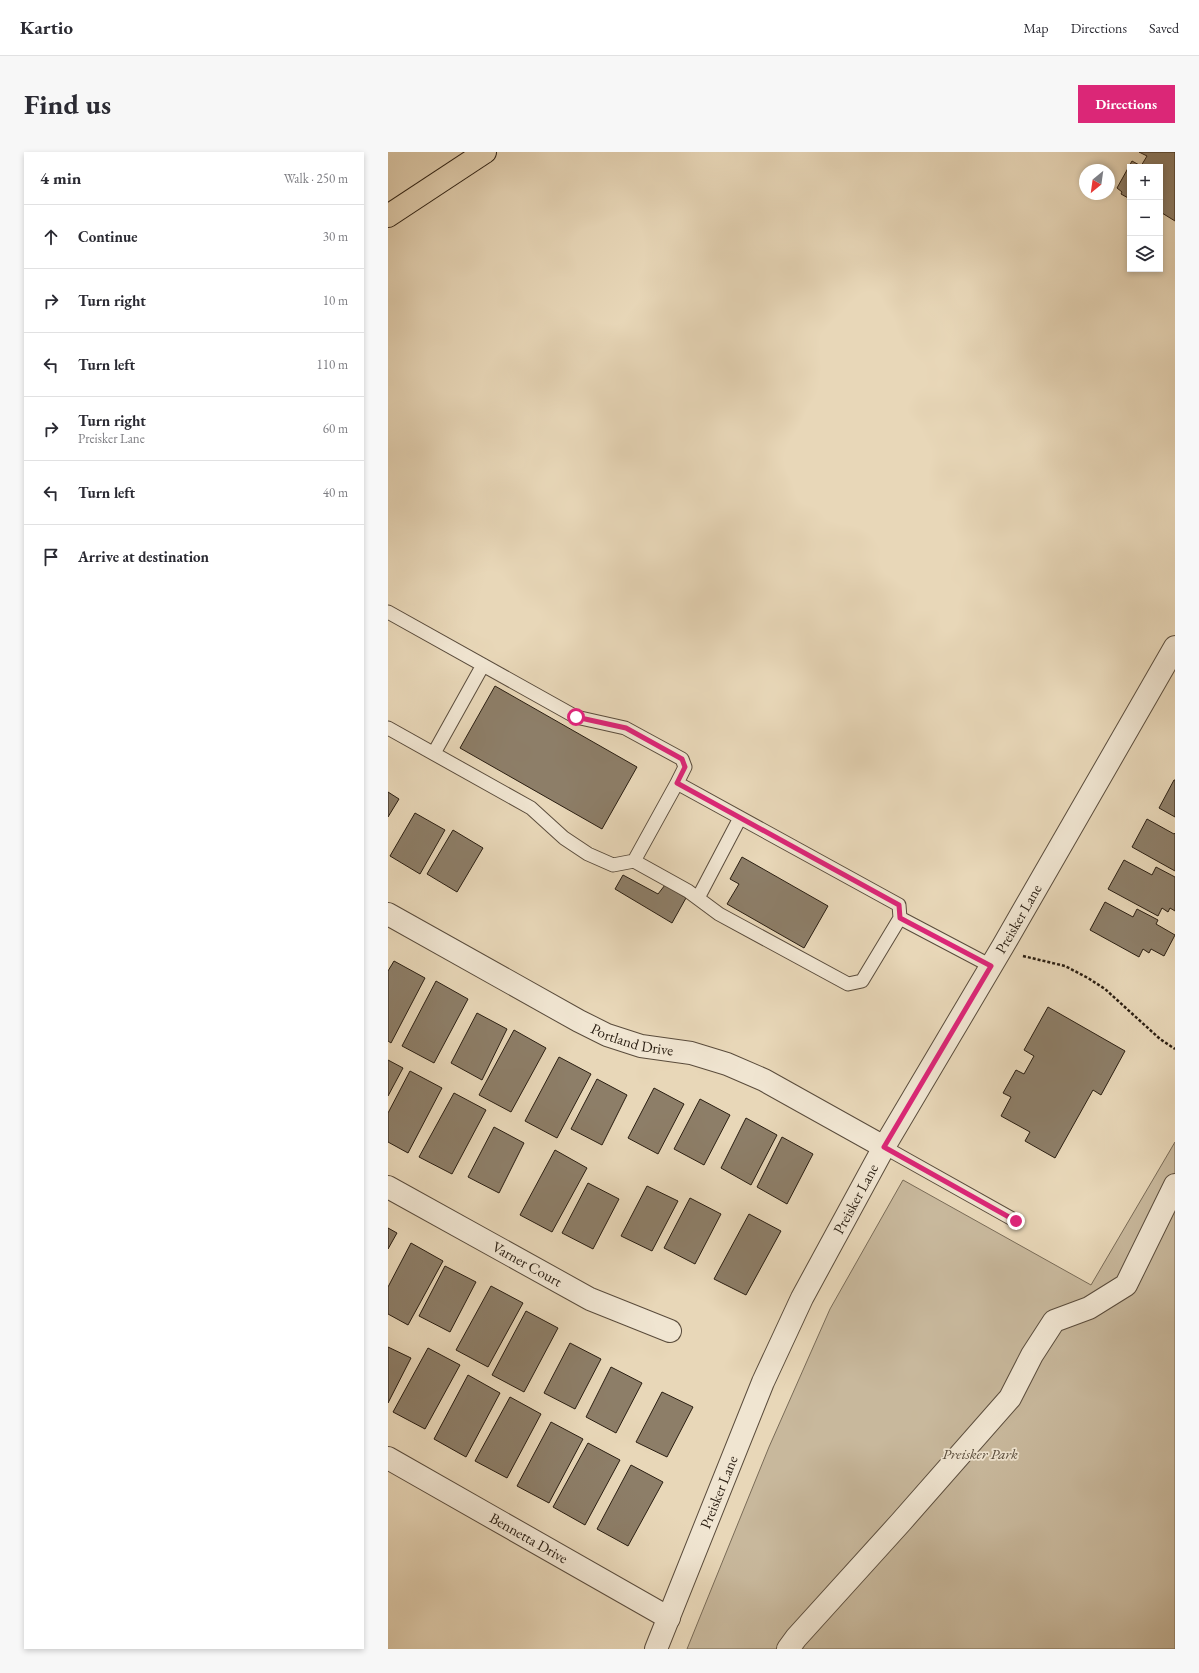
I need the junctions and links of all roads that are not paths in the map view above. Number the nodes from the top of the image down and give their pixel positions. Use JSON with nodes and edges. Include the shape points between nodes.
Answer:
{"nodes":[{"id":1,"x":485,"y":152,"type":"edge"},
{"id":2,"x":388,"y":216,"type":"edge"},
{"id":3,"x":388,"y":612,"type":"edge"},
{"id":4,"x":1175,"y":647,"type":"edge"},
{"id":5,"x":483,"y":665,"type":"junction"},
{"id":6,"x":388,"y":728,"type":"edge"},
{"id":7,"x":434,"y":753,"type":"junction"},
{"id":8,"x":677,"y":783,"type":"junction"},
{"id":9,"x":740,"y":818,"type":"junction"},
{"id":10,"x":634,"y":861,"type":"junction"},
{"id":11,"x":698,"y":898,"type":"junction"},
{"id":12,"x":388,"y":914,"type":"edge"},
{"id":13,"x":900,"y":918,"type":"junction"},
{"id":14,"x":991,"y":966,"type":"junction"},
{"id":15,"x":884,"y":1147,"type":"junction"},
{"id":16,"x":1175,"y":1185,"type":"edge"},
{"id":17,"x":388,"y":1186,"type":"edge"},
{"id":18,"x":1016,"y":1221,"type":"dead end"},
{"id":19,"x":670,"y":1331,"type":"dead end"},
{"id":20,"x":388,"y":1458,"type":"edge"},
{"id":21,"x":669,"y":1618,"type":"junction"},
{"id":22,"x":656,"y":1649,"type":"edge"},
{"id":23,"x":788,"y":1649,"type":"edge"}],
"edges":[{"from":1,"to":2,"type":"highway"},
{"from":3,"to":5,"type":"lane"},
{"from":4,"to":14,"type":"street","name":"Preisker Lane"},
{"from":5,"to":7,"type":"lane"},
{"from":5,"to":8,"type":"lane","via":[[576,717],[626,728],[682,759],[685,767]]},
{"from":6,"to":7,"type":"lane"},
{"from":7,"to":10,"type":"lane","via":[[531,808],[564,838],[588,854],[613,865]]},
{"from":8,"to":9,"type":"lane"},
{"from":8,"to":10,"type":"lane"},
{"from":9,"to":11,"type":"lane"},
{"from":9,"to":13,"type":"lane","via":[[899,905]]},
{"from":10,"to":11,"type":"lane"},
{"from":11,"to":13,"type":"lane","via":[[719,914],[848,984],[862,981]]},
{"from":12,"to":15,"type":"street","name":"Portland Drive","via":[[600,1031],[641,1046],[691,1053],[727,1064],[764,1080]]},
{"from":13,"to":14,"type":"lane"},
{"from":14,"to":15,"type":"street","name":"Preisker Lane"},
{"from":15,"to":18,"type":"lane"},
{"from":15,"to":21,"type":"street","name":"Preisker Lane","via":[[802,1298],[763,1382]]},
{"from":16,"to":23,"type":"street","via":[[1126,1285],[1089,1308],[1054,1321],[1032,1355],[1010,1398]]},
{"from":17,"to":19,"type":"street","name":"Varner Court","via":[[590,1299]]},
{"from":20,"to":21,"type":"street","name":"Bennetta Drive"},
{"from":21,"to":22,"type":"street","name":"Preisker Lane"}]}
